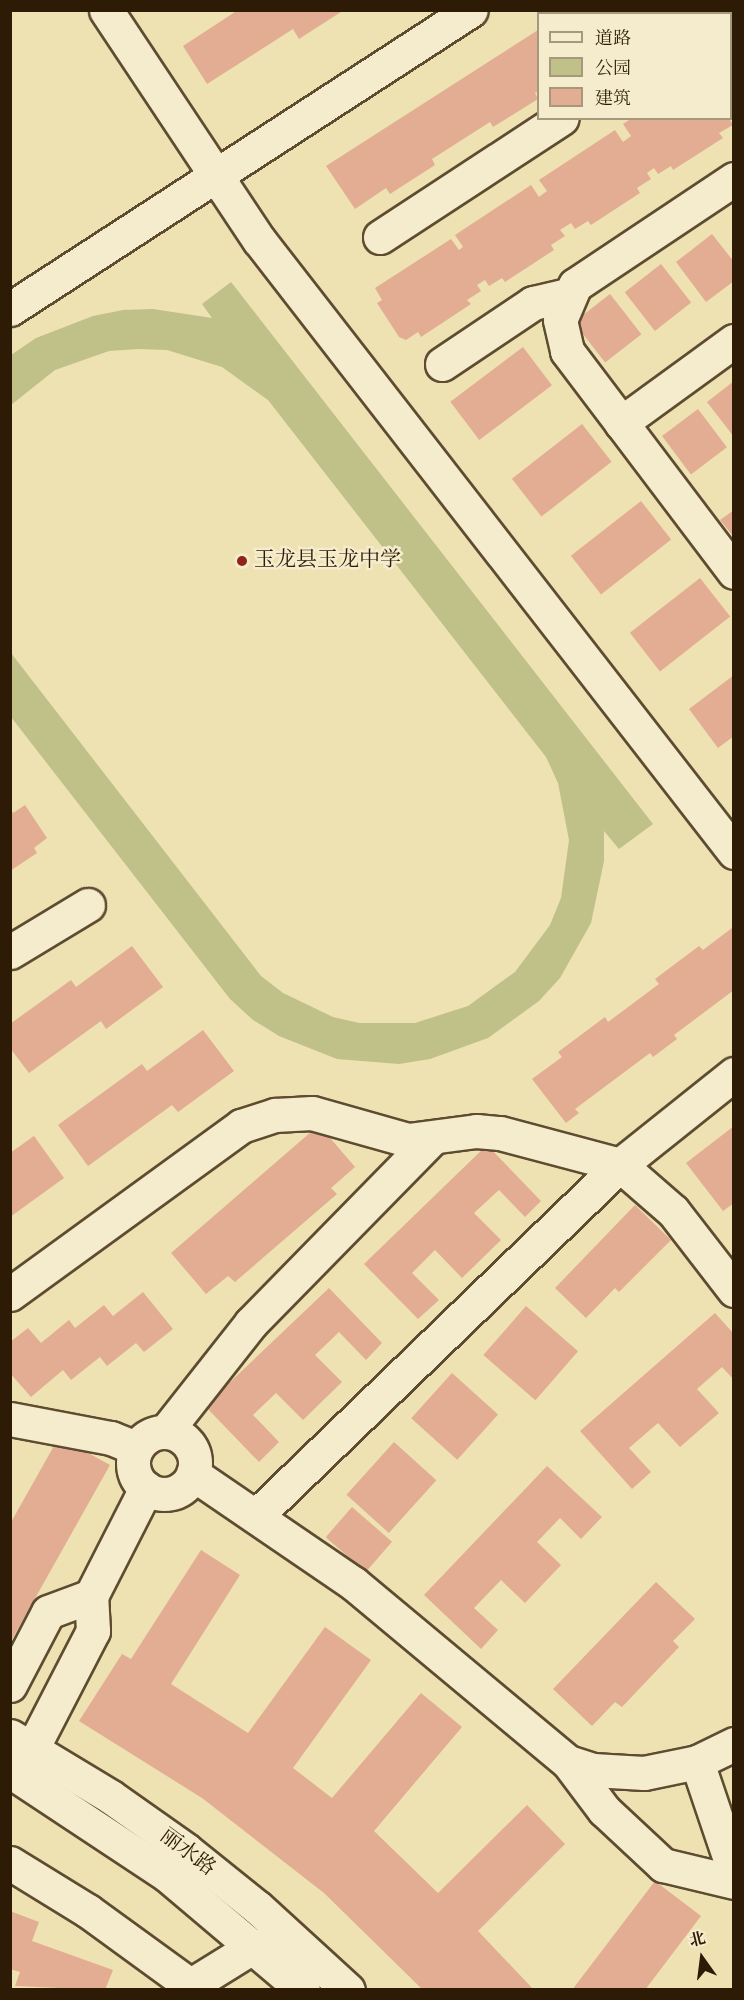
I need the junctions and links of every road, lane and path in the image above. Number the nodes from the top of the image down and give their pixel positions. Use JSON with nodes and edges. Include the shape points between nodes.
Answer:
{"nodes":[{"id":1,"x":106,"y":10,"type":"edge"},
{"id":2,"x":471,"y":10,"type":"edge"},
{"id":3,"x":728,"y":10,"type":"edge"},
{"id":4,"x":722,"y":12,"type":"edge"},
{"id":5,"x":559,"y":120,"type":"edge"},
{"id":6,"x":217,"y":177,"type":"junction"},
{"id":7,"x":734,"y":179,"type":"edge"},
{"id":8,"x":380,"y":237,"type":"dead end"},
{"id":9,"x":567,"y":295,"type":"junction"},
{"id":10,"x":10,"y":309,"type":"edge"},
{"id":11,"x":734,"y":341,"type":"edge"},
{"id":12,"x":442,"y":364,"type":"dead end"},
{"id":13,"x":621,"y":423,"type":"junction"},
{"id":14,"x":734,"y":572,"type":"edge"},
{"id":15,"x":734,"y":852,"type":"edge"},
{"id":16,"x":88,"y":905,"type":"dead end"},
{"id":17,"x":10,"y":952,"type":"edge"},
{"id":18,"x":734,"y":1074,"type":"edge"},
{"id":19,"x":431,"y":1139,"type":"junction"},
{"id":20,"x":620,"y":1165,"type":"junction"},
{"id":21,"x":734,"y":1290,"type":"edge"},
{"id":22,"x":10,"y":1294,"type":"edge"},
{"id":23,"x":10,"y":1419,"type":"edge"},
{"id":24,"x":166,"y":1431,"type":"junction"},
{"id":25,"x":136,"y":1448,"type":"junction"},
{"id":26,"x":193,"y":1474,"type":"junction"},
{"id":27,"x":146,"y":1488,"type":"junction"},
{"id":28,"x":257,"y":1515,"type":"junction"},
{"id":29,"x":91,"y":1596,"type":"junction"},
{"id":30,"x":10,"y":1685,"type":"edge"},
{"id":31,"x":22,"y":1742,"type":"edge"},
{"id":32,"x":734,"y":1744,"type":"edge"},
{"id":33,"x":568,"y":1762,"type":"junction"},
{"id":34,"x":697,"y":1762,"type":"junction"},
{"id":35,"x":10,"y":1771,"type":"edge"},
{"id":36,"x":10,"y":1863,"type":"edge"},
{"id":37,"x":734,"y":1872,"type":"edge"},
{"id":38,"x":734,"y":1882,"type":"edge"},
{"id":39,"x":254,"y":1946,"type":"junction"},
{"id":40,"x":186,"y":1987,"type":"edge"},
{"id":41,"x":303,"y":1989,"type":"edge"},
{"id":42,"x":348,"y":1989,"type":"edge"}],
"edges":[{"from":1,"to":6,"type":"street"},
{"from":2,"to":6,"type":"street"},
{"from":3,"to":4,"type":"street"},
{"from":5,"to":8,"type":"street"},
{"from":6,"to":10,"type":"street"},
{"from":6,"to":15,"type":"street","via":[[259,240]]},
{"from":7,"to":9,"type":"street","via":[[575,285]]},
{"from":9,"to":12,"type":"street","via":[[533,303]]},
{"from":9,"to":13,"type":"street","via":[[560,320],[567,351]]},
{"from":11,"to":13,"type":"street"},
{"from":13,"to":14,"type":"street"},
{"from":16,"to":17,"type":"street"},
{"from":18,"to":20,"type":"street"},
{"from":19,"to":20,"type":"street","via":[[453,1133],[500,1133]]},
{"from":19,"to":22,"type":"street","via":[[380,1134],[312,1113],[275,1115],[241,1126]]},
{"from":19,"to":24,"type":"street","via":[[251,1323]]},
{"from":20,"to":21,"type":"street","via":[[673,1211]]},
{"from":20,"to":28,"type":"street"},
{"from":23,"to":25,"type":"street","via":[[111,1438]]},
{"from":24,"to":25,"type":"street","via":[[154,1433]]},
{"from":24,"to":26,"type":"street","via":[[177,1434],[193,1450]]},
{"from":25,"to":27,"type":"street","via":[[134,1473]]},
{"from":26,"to":27,"type":"street","via":[[176,1491],[163,1494]]},
{"from":26,"to":28,"type":"street"},
{"from":27,"to":29,"type":"street"},
{"from":28,"to":33,"type":"street","via":[[401,1620]]},
{"from":29,"to":30,"type":"street","via":[[48,1612]]},
{"from":29,"to":31,"type":"street","via":[[93,1631]]},
{"from":31,"to":42,"type":"street","name":"丽水路","via":[[186,1850]]},
{"from":32,"to":34,"type":"street"},
{"from":33,"to":34,"type":"street","via":[[627,1773],[671,1770]]},
{"from":33,"to":38,"type":"street","via":[[603,1810],[663,1864]]},
{"from":34,"to":37,"type":"street"},
{"from":35,"to":39,"type":"street","name":"丽水路","via":[[167,1875]]},
{"from":36,"to":40,"type":"street","via":[[88,1911]]},
{"from":39,"to":40,"type":"street"},
{"from":39,"to":41,"type":"street","name":"丽水路"}]}
